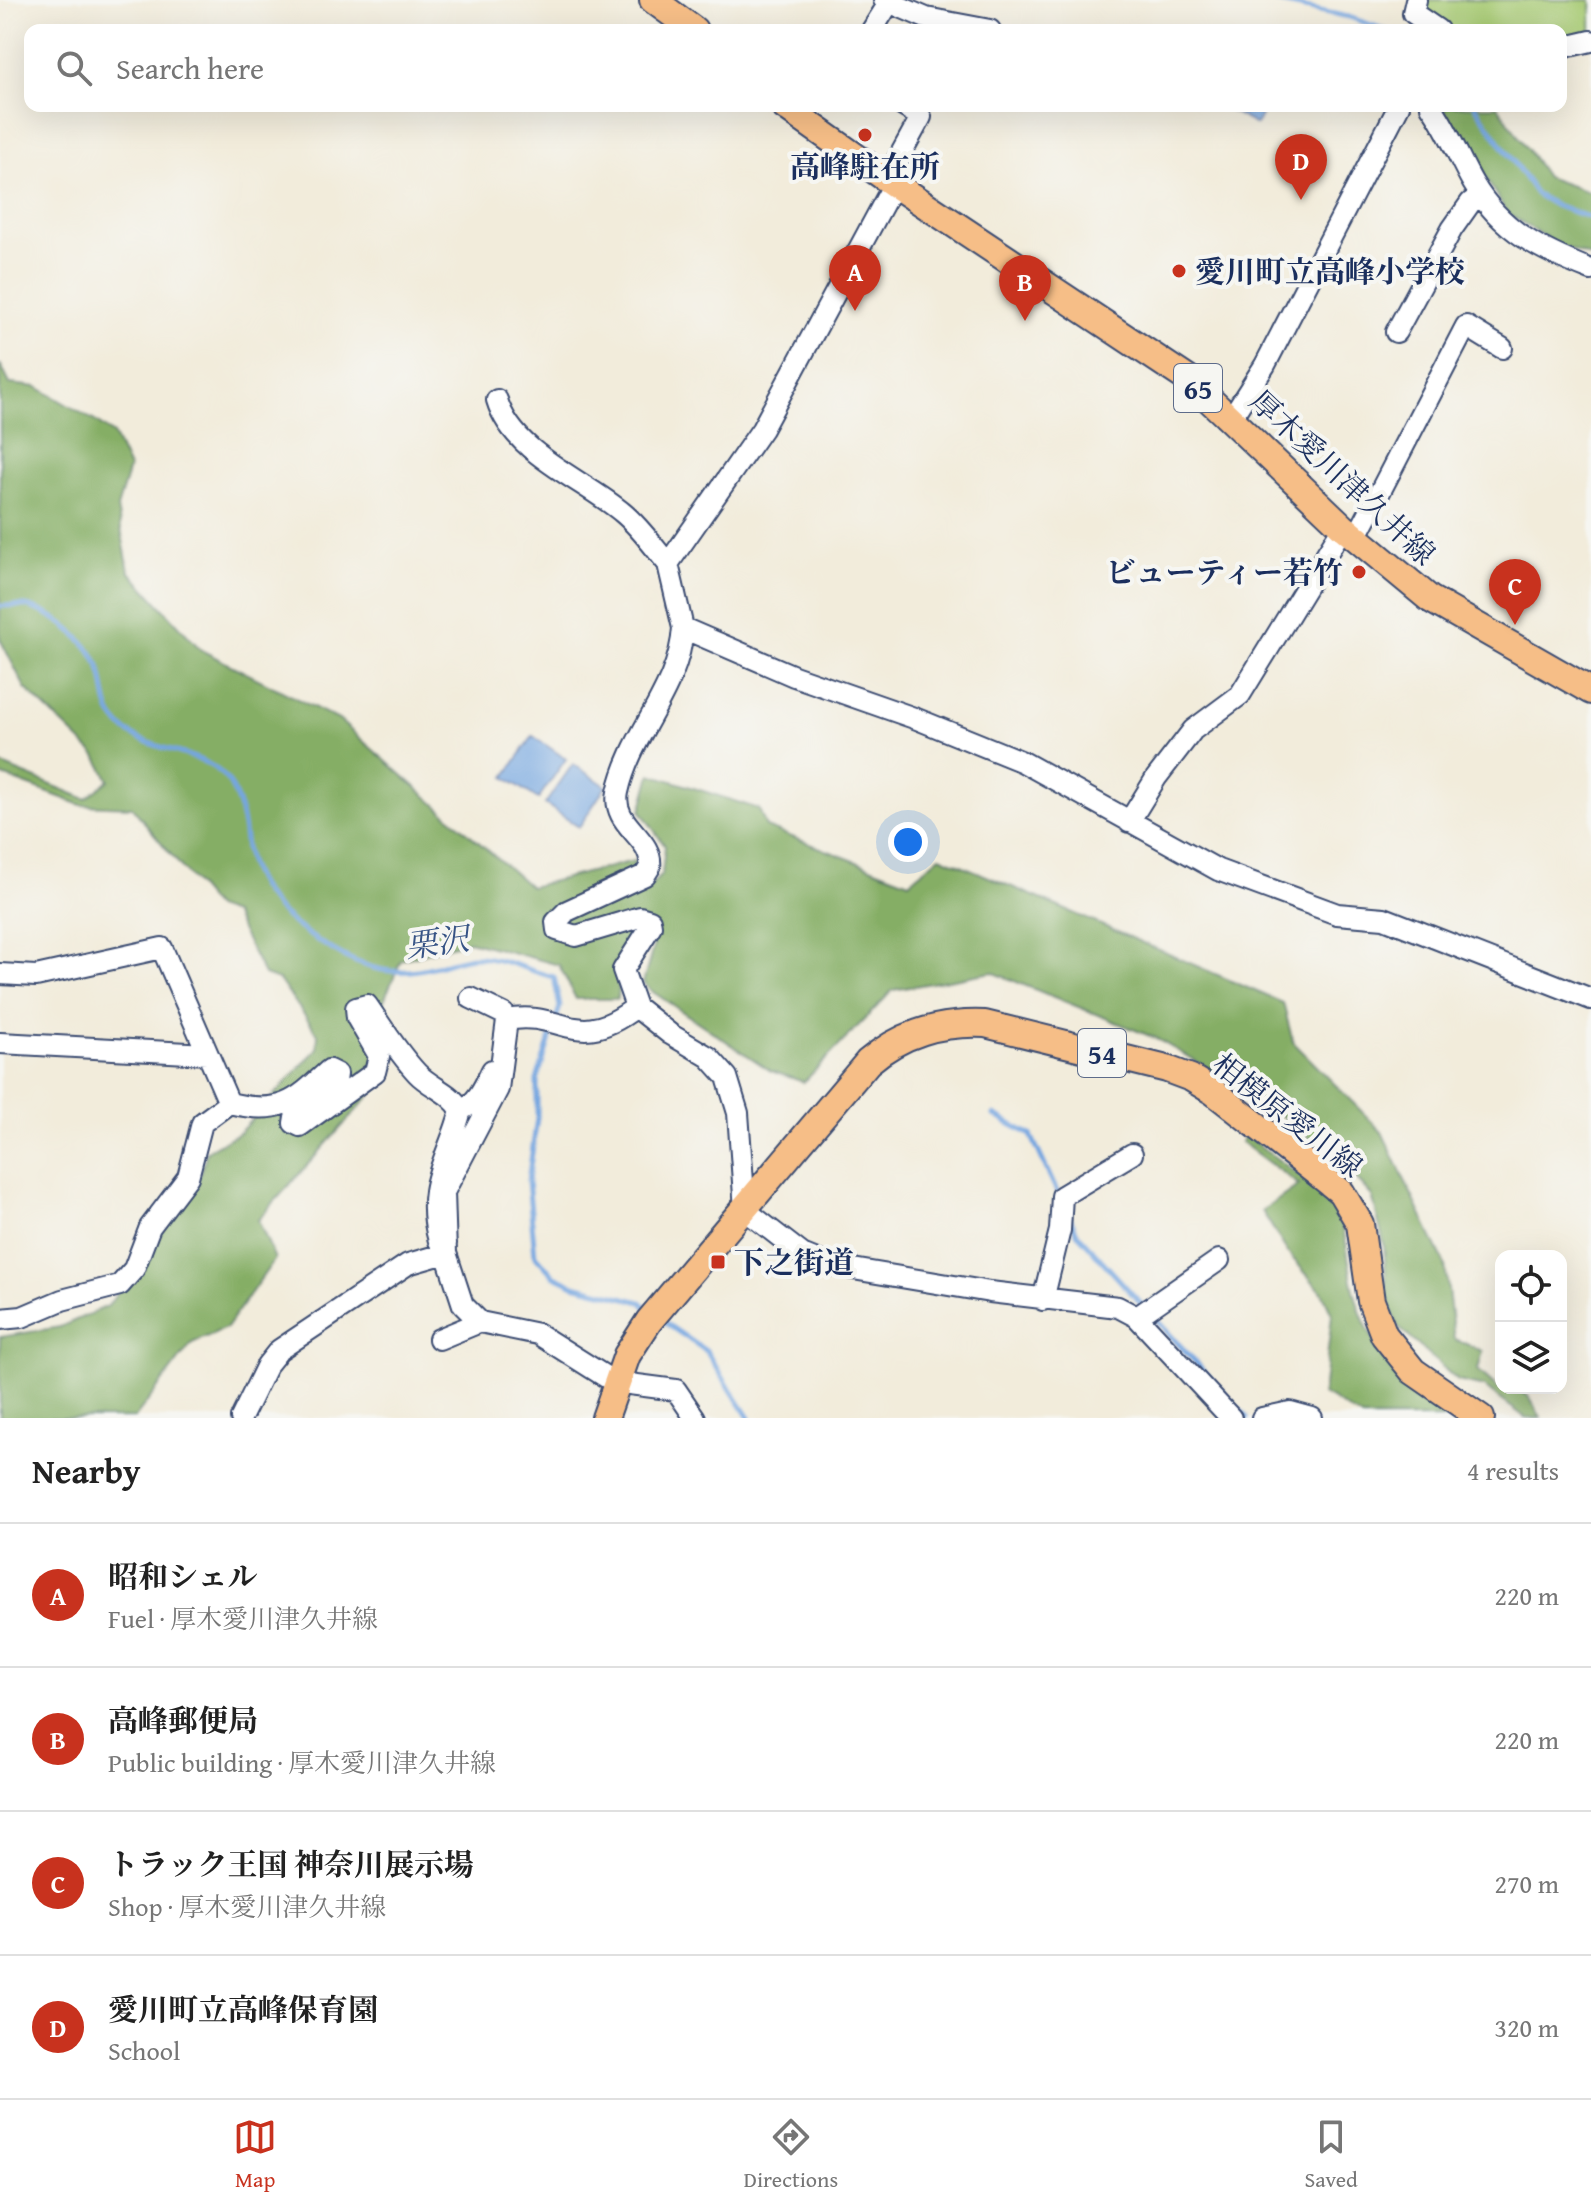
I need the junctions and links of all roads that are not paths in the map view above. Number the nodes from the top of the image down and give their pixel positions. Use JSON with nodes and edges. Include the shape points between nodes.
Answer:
{"nodes":[{"id":1,"x":653,"y":0,"type":"edge"},
{"id":2,"x":1416,"y":0,"type":"edge"},
{"id":3,"x":887,"y":2,"type":"edge"},
{"id":4,"x":686,"y":24,"type":"edge"},
{"id":5,"x":875,"y":24,"type":"edge"},
{"id":6,"x":958,"y":24,"type":"edge"},
{"id":7,"x":1429,"y":24,"type":"edge"},
{"id":8,"x":1591,"y":41,"type":"edge"},
{"id":9,"x":1567,"y":47,"type":"edge"},
{"id":10,"x":792,"y":112,"type":"edge"},
{"id":11,"x":913,"y":112,"type":"edge"},
{"id":12,"x":1396,"y":112,"type":"edge"},
{"id":13,"x":1435,"y":112,"type":"edge"},
{"id":14,"x":891,"y":182,"type":"junction"},
{"id":15,"x":1482,"y":197,"type":"junction"},
{"id":16,"x":1591,"y":270,"type":"edge"},
{"id":17,"x":1396,"y":332,"type":"dead end"},
{"id":18,"x":1502,"y":348,"type":"dead end"},
{"id":19,"x":497,"y":400,"type":"dead end"},
{"id":20,"x":1230,"y":420,"type":"junction"},
{"id":21,"x":1350,"y":532,"type":"junction"},
{"id":22,"x":668,"y":564,"type":"junction"},
{"id":23,"x":683,"y":628,"type":"junction"},
{"id":24,"x":1591,"y":691,"type":"edge"},
{"id":25,"x":1129,"y":822,"type":"junction"},
{"id":26,"x":0,"y":974,"type":"edge"},
{"id":27,"x":471,"y":998,"type":"dead end"},
{"id":28,"x":1591,"y":999,"type":"edge"},
{"id":29,"x":636,"y":1007,"type":"junction"},
{"id":30,"x":507,"y":1020,"type":"junction"},
{"id":31,"x":0,"y":1043,"type":"edge"},
{"id":32,"x":207,"y":1054,"type":"junction"},
{"id":33,"x":502,"y":1066,"type":"junction"},
{"id":34,"x":229,"y":1103,"type":"junction"},
{"id":35,"x":461,"y":1110,"type":"junction"},
{"id":36,"x":1132,"y":1154,"type":"dead end"},
{"id":37,"x":745,"y":1210,"type":"junction"},
{"id":38,"x":446,"y":1248,"type":"junction"},
{"id":39,"x":1219,"y":1260,"type":"dead end"},
{"id":40,"x":1043,"y":1300,"type":"junction"},
{"id":41,"x":1137,"y":1317,"type":"junction"},
{"id":42,"x":0,"y":1319,"type":"edge"},
{"id":43,"x":480,"y":1322,"type":"junction"},
{"id":44,"x":439,"y":1339,"type":"dead end"},
{"id":45,"x":614,"y":1382,"type":"junction"},
{"id":46,"x":241,"y":1418,"type":"edge"},
{"id":47,"x":605,"y":1418,"type":"edge"},
{"id":48,"x":695,"y":1418,"type":"edge"},
{"id":49,"x":1231,"y":1418,"type":"edge"},
{"id":50,"x":1262,"y":1418,"type":"edge"},
{"id":51,"x":1312,"y":1418,"type":"edge"},
{"id":52,"x":1481,"y":1418,"type":"edge"}],
"edges":[{"from":1,"to":4,"type":"main road"},
{"from":2,"to":7,"type":"street","via":[[1413,13]]},
{"from":3,"to":5,"type":"street"},
{"from":3,"to":6,"type":"street"},
{"from":8,"to":9,"type":"street"},
{"from":10,"to":14,"type":"main road","name":"厚木愛川津久井線","number":"65"},
{"from":11,"to":14,"type":"street","via":[[921,117]]},
{"from":12,"to":20,"type":"street","via":[[1265,365]]},
{"from":13,"to":15,"type":"street"},
{"from":14,"to":20,"type":"main road","name":"厚木愛川津久井線","number":"65","via":[[1130,338],[1189,380]]},
{"from":14,"to":22,"type":"street","via":[[762,429]]},
{"from":15,"to":16,"type":"street","via":[[1520,238]]},
{"from":15,"to":17,"type":"street","via":[[1471,202],[1452,229]]},
{"from":18,"to":21,"type":"street","via":[[1466,326],[1430,412]]},
{"from":19,"to":22,"type":"street","via":[[525,443],[622,512]]},
{"from":20,"to":21,"type":"main road","name":"厚木愛川津久井線","number":"65"},
{"from":21,"to":24,"type":"main road","name":"厚木愛川津久井線","number":"65","via":[[1430,599]]},
{"from":21,"to":25,"type":"street","via":[[1240,695],[1193,730]]},
{"from":22,"to":23,"type":"street"},
{"from":23,"to":25,"type":"street","via":[[1023,762]]},
{"from":23,"to":29,"type":"street","via":[[676,670],[618,792],[620,815],[646,849],[650,867],[645,875],[567,911],[556,922],[557,930],[576,936],[640,917],[650,920],[623,970]]},
{"from":25,"to":28,"type":"street","via":[[1218,870],[1300,902],[1337,914],[1384,918]]},
{"from":26,"to":32,"type":"street","via":[[36,976],[162,948]]},
{"from":27,"to":30,"type":"street"},
{"from":29,"to":30,"type":"street","via":[[589,1030],[566,1029],[546,1020]]},
{"from":29,"to":37,"type":"street","via":[[709,1057],[727,1077],[738,1113]]},
{"from":30,"to":33,"type":"street"},
{"from":31,"to":32,"type":"street"},
{"from":32,"to":34,"type":"street"},
{"from":33,"to":35,"type":"street","via":[[493,1067],[483,1088]]},
{"from":33,"to":38,"type":"street","via":[[498,1089],[444,1192]]},
{"from":34,"to":35,"type":"street","via":[[280,1107],[334,1070],[336,1081],[295,1117],[300,1126],[375,1072],[379,1056],[357,1018],[361,1004],[367,1005],[414,1070]]},
{"from":34,"to":42,"type":"street","via":[[202,1123],[188,1177],[150,1227],[134,1269],[120,1285],[22,1317]]},
{"from":35,"to":38,"type":"street","via":[[435,1179],[436,1228]]},
{"from":36,"to":40,"type":"street","via":[[1062,1196],[1060,1230]]},
{"from":37,"to":40,"type":"street","via":[[802,1254],[829,1265]]},
{"from":37,"to":45,"type":"main road","name":"相模原愛川線","number":"54","via":[[658,1312]]},
{"from":37,"to":52,"type":"main road","name":"相模原愛川線","number":"54","via":[[868,1062],[903,1036],[940,1026],[985,1024],[1167,1069],[1214,1092],[1341,1192],[1360,1224],[1371,1301],[1384,1335],[1413,1371]]},
{"from":38,"to":43,"type":"street","via":[[463,1305]]},
{"from":38,"to":46,"type":"street","via":[[408,1264],[279,1350]]},
{"from":39,"to":41,"type":"street"},
{"from":40,"to":41,"type":"street","via":[[1118,1307]]},
{"from":41,"to":49,"type":"street"},
{"from":43,"to":44,"type":"street"},
{"from":43,"to":45,"type":"street","via":[[538,1334]]},
{"from":45,"to":47,"type":"main road","name":"相模原愛川線","number":"54"},
{"from":45,"to":48,"type":"street","via":[[676,1390]]},
{"from":50,"to":51,"type":"street","via":[[1290,1412]]}]}
